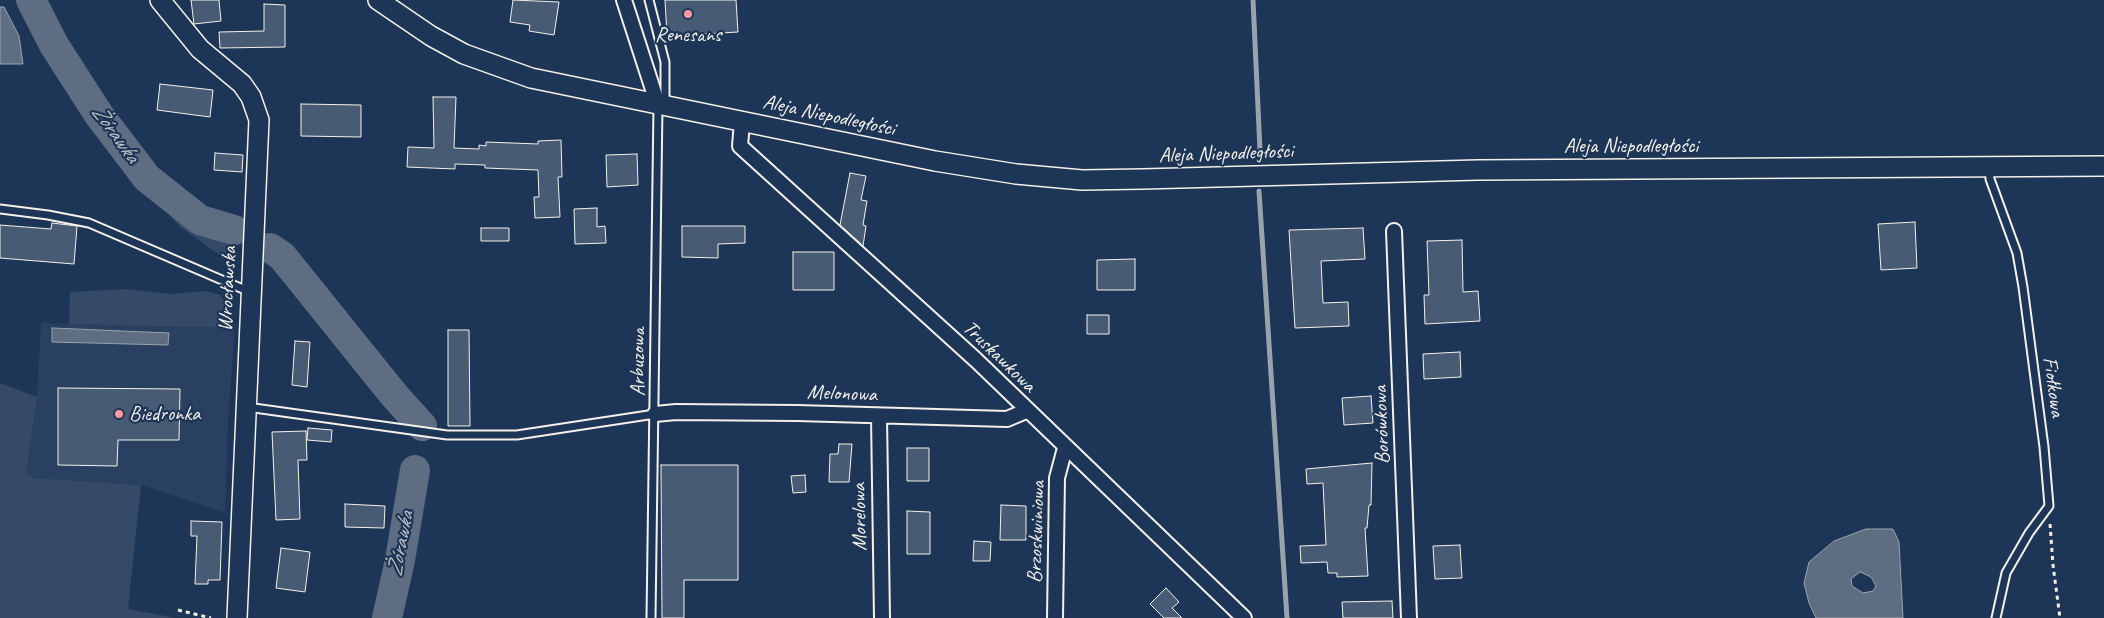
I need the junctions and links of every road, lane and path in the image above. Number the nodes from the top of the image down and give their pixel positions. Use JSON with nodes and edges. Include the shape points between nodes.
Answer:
{"nodes":[{"id":1,"x":160,"y":0,"type":"edge"},
{"id":2,"x":378,"y":0,"type":"edge"},
{"id":3,"x":624,"y":0,"type":"edge"},
{"id":4,"x":649,"y":0,"type":"edge"},
{"id":5,"x":661,"y":106,"type":"junction"},
{"id":6,"x":742,"y":122,"type":"junction"},
{"id":7,"x":2104,"y":166,"type":"edge"},
{"id":8,"x":1989,"y":167,"type":"junction"},
{"id":9,"x":0,"y":209,"type":"edge"},
{"id":10,"x":1394,"y":231,"type":"dead end"},
{"id":11,"x":250,"y":293,"type":"junction"},
{"id":12,"x":244,"y":407,"type":"junction"},
{"id":13,"x":1026,"y":411,"type":"junction"},
{"id":14,"x":655,"y":414,"type":"junction"},
{"id":15,"x":879,"y":416,"type":"junction"},
{"id":16,"x":1065,"y":448,"type":"junction"},
{"id":17,"x":2050,"y":506,"type":"junction"},
{"id":18,"x":178,"y":610,"type":"dead end"},
{"id":19,"x":211,"y":618,"type":"edge"},
{"id":20,"x":237,"y":618,"type":"edge"},
{"id":21,"x":651,"y":618,"type":"edge"},
{"id":22,"x":882,"y":618,"type":"edge"},
{"id":23,"x":1055,"y":618,"type":"edge"},
{"id":24,"x":1244,"y":618,"type":"edge"},
{"id":25,"x":1409,"y":618,"type":"edge"},
{"id":26,"x":1996,"y":618,"type":"edge"},
{"id":27,"x":2060,"y":618,"type":"edge"}],
"edges":[{"from":1,"to":11,"type":"street","name":"Wrocławska","via":[[194,43],[242,84],[251,97],[259,120]]},
{"from":2,"to":5,"type":"street","name":"Aleja Niepodległości","via":[[431,36],[493,66],[530,78]]},
{"from":3,"to":5,"type":"street"},
{"from":4,"to":5,"type":"lane","name":"Arbuzowa","via":[[665,62]]},
{"from":5,"to":6,"type":"street","name":"Aleja Niepodległości"},
{"from":5,"to":14,"type":"lane","name":"Arbuzowa"},
{"from":6,"to":8,"type":"street","name":"Aleja Niepodległości","via":[[935,161],[1016,174],[1082,180],[1478,170]]},
{"from":6,"to":13,"type":"street","name":"Truskawkowa","via":[[740,146],[976,360]]},
{"from":7,"to":8,"type":"street","name":"Aleja Niepodległości"},
{"from":8,"to":17,"type":"lane","name":"Fiołkowa","via":[[1990,179],[2017,253],[2023,286]]},
{"from":9,"to":11,"type":"lane","via":[[89,223]]},
{"from":10,"to":25,"type":"street","name":"Borówkowa"},
{"from":11,"to":12,"type":"street","name":"Wrocławska"},
{"from":12,"to":14,"type":"lane","via":[[447,434],[517,435]]},
{"from":12,"to":20,"type":"street","name":"Wrocławska"},
{"from":13,"to":15,"type":"street","name":"Melonowa","via":[[1007,419]]},
{"from":13,"to":16,"type":"street","name":"Truskawkowa"},
{"from":14,"to":15,"type":"street","name":"Melonowa"},
{"from":14,"to":21,"type":"lane","name":"Arbuzowa"},
{"from":15,"to":22,"type":"street","name":"Morelowa"},
{"from":16,"to":23,"type":"street","name":"Brzoskwiniowa","via":[[1057,478]]},
{"from":16,"to":24,"type":"street","name":"Truskawkowa"},
{"from":17,"to":26,"type":"lane","via":[[2029,533],[2006,573]]},
{"from":17,"to":27,"type":"path","via":[[2052,565]]},
{"from":18,"to":19,"type":"path"}]}
